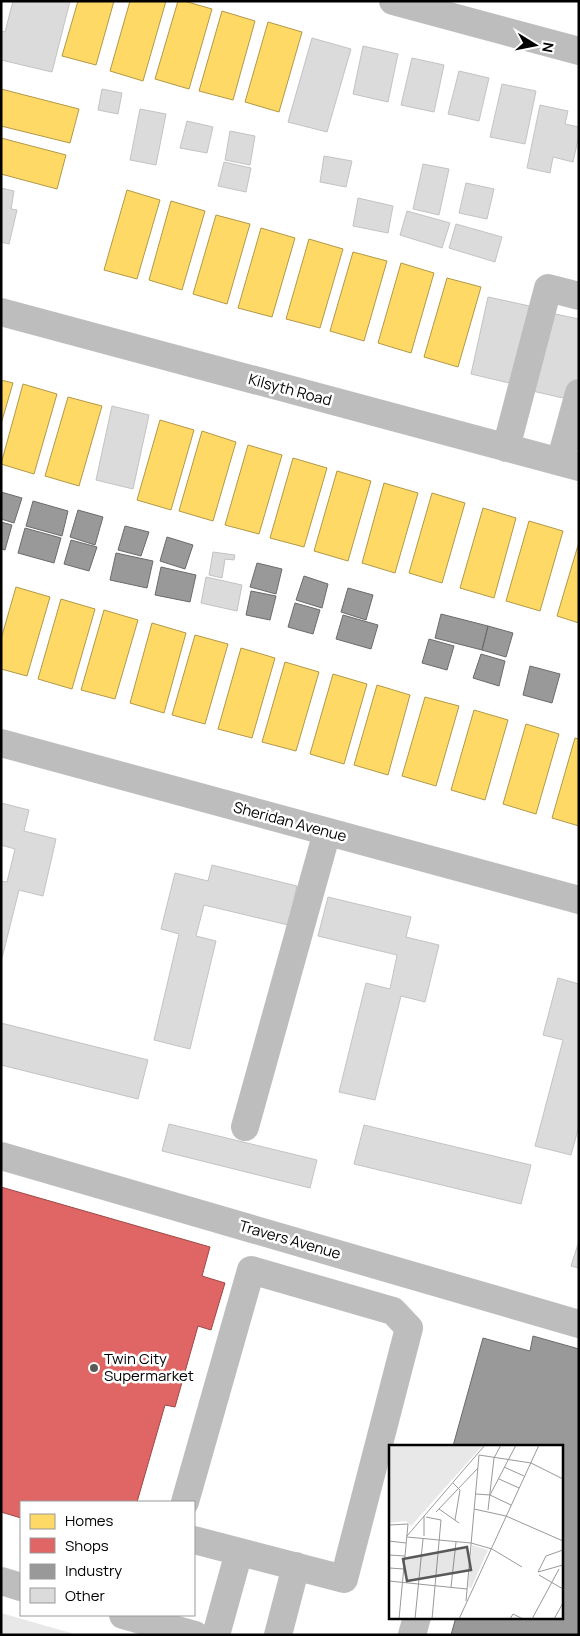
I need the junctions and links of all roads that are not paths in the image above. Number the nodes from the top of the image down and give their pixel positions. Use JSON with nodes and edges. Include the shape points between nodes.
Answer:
{"nodes":[{"id":1,"x":393,"y":1,"type":"edge"},
{"id":2,"x":579,"y":51,"type":"edge"},
{"id":3,"x":579,"y":296,"type":"edge"},
{"id":4,"x":1,"y":312,"type":"edge"},
{"id":5,"x":579,"y":393,"type":"edge"},
{"id":6,"x":506,"y":448,"type":"junction"},
{"id":7,"x":570,"y":465,"type":"edge"},
{"id":8,"x":1,"y":743,"type":"edge"},
{"id":9,"x":327,"y":832,"type":"junction"},
{"id":10,"x":579,"y":900,"type":"edge"},
{"id":11,"x":245,"y":1127,"type":"dead end"},
{"id":12,"x":1,"y":1156,"type":"edge"},
{"id":13,"x":262,"y":1232,"type":"junction"},
{"id":14,"x":251,"y":1270,"type":"junction"},
{"id":15,"x":579,"y":1324,"type":"edge"},
{"id":16,"x":185,"y":1501,"type":"edge"},
{"id":17,"x":195,"y":1540,"type":"edge"},
{"id":18,"x":239,"y":1552,"type":"junction"},
{"id":19,"x":296,"y":1566,"type":"junction"},
{"id":20,"x":1,"y":1581,"type":"edge"},
{"id":21,"x":20,"y":1587,"type":"edge"},
{"id":22,"x":128,"y":1616,"type":"edge"},
{"id":23,"x":417,"y":1618,"type":"edge"},
{"id":24,"x":195,"y":1635,"type":"edge"},
{"id":25,"x":216,"y":1635,"type":"edge"},
{"id":26,"x":278,"y":1635,"type":"edge"},
{"id":27,"x":412,"y":1635,"type":"edge"}],
"edges":[{"from":1,"to":2,"type":"street"},
{"from":3,"to":6,"type":"street","via":[[548,288]]},
{"from":4,"to":6,"type":"street","name":"Kilsyth Road"},
{"from":5,"to":7,"type":"street"},
{"from":6,"to":7,"type":"street","name":"Kilsyth Road"},
{"from":8,"to":9,"type":"street","name":"Sheridan Avenue"},
{"from":9,"to":10,"type":"street","name":"Sheridan Avenue"},
{"from":9,"to":11,"type":"street"},
{"from":12,"to":13,"type":"street","name":"Travers Avenue"},
{"from":13,"to":14,"type":"street"},
{"from":13,"to":15,"type":"street","name":"Travers Avenue"},
{"from":14,"to":16,"type":"street"},
{"from":14,"to":19,"type":"street","via":[[393,1311],[409,1328],[344,1579]]},
{"from":17,"to":18,"type":"street"},
{"from":18,"to":19,"type":"street"},
{"from":18,"to":25,"type":"street"},
{"from":19,"to":26,"type":"street"},
{"from":20,"to":21,"type":"street"},
{"from":22,"to":24,"type":"street"},
{"from":23,"to":27,"type":"street"}]}
